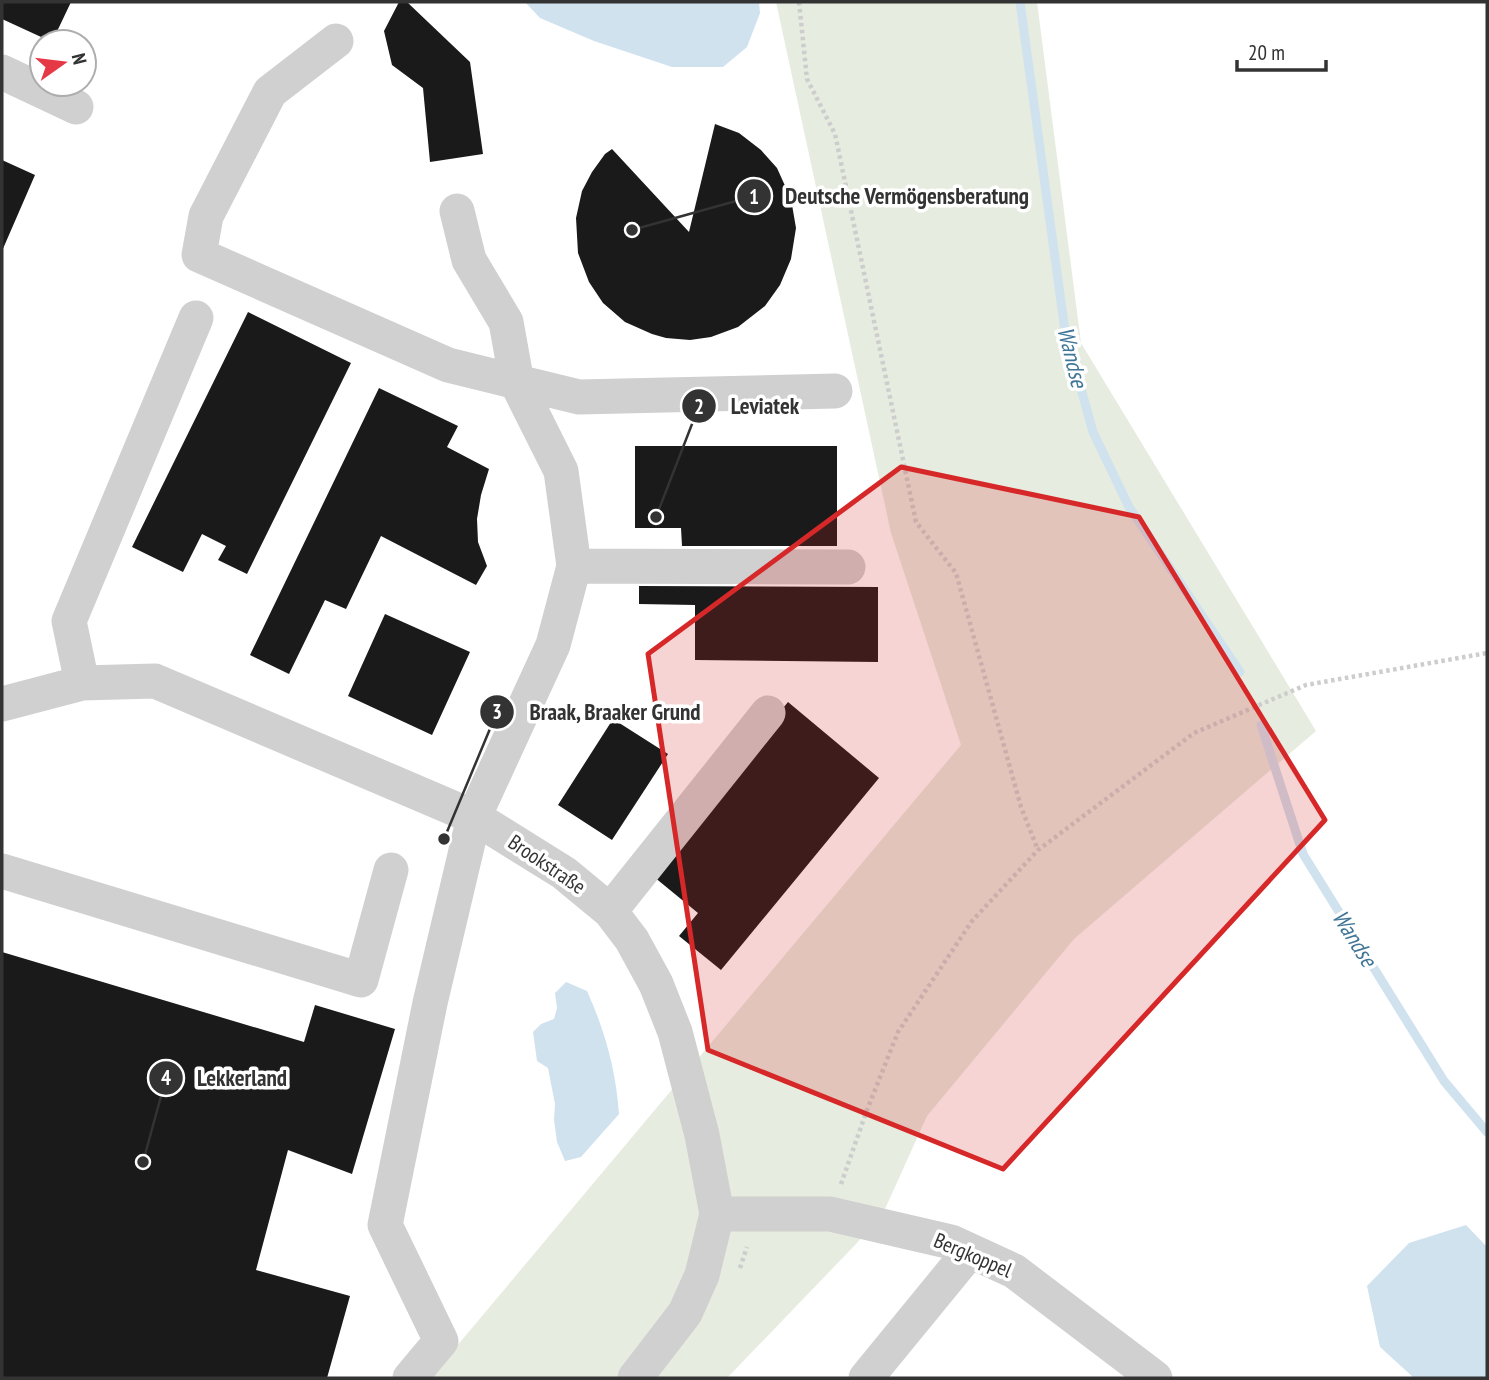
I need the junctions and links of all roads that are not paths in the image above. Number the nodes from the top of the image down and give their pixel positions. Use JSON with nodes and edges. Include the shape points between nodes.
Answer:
{"nodes":[{"id":1,"x":336,"y":41,"type":"dead end"},
{"id":2,"x":2,"y":72,"type":"edge"},
{"id":3,"x":76,"y":107,"type":"dead end"},
{"id":4,"x":457,"y":211,"type":"dead end"},
{"id":5,"x":196,"y":318,"type":"dead end"},
{"id":6,"x":517,"y":383,"type":"junction"},
{"id":7,"x":835,"y":391,"type":"dead end"},
{"id":8,"x":574,"y":566,"type":"junction"},
{"id":9,"x":848,"y":567,"type":"dead end"},
{"id":10,"x":82,"y":682,"type":"junction"},
{"id":11,"x":2,"y":704,"type":"edge"},
{"id":12,"x":768,"y":713,"type":"dead end"},
{"id":13,"x":474,"y":817,"type":"junction"},
{"id":14,"x":391,"y":870,"type":"dead end"},
{"id":15,"x":2,"y":871,"type":"edge"},
{"id":16,"x":610,"y":911,"type":"junction"},
{"id":17,"x":717,"y":1213,"type":"junction"},
{"id":18,"x":970,"y":1251,"type":"junction"},
{"id":19,"x":410,"y":1378,"type":"edge"},
{"id":20,"x":635,"y":1378,"type":"edge"},
{"id":21,"x":866,"y":1378,"type":"edge"},
{"id":22,"x":1155,"y":1378,"type":"edge"}],
"edges":[{"from":1,"to":6,"type":"street","via":[[270,92],[206,216],[199,255],[448,365]]},
{"from":2,"to":3,"type":"street"},
{"from":4,"to":6,"type":"street","via":[[468,260],[506,322]]},
{"from":5,"to":10,"type":"street","via":[[69,621]]},
{"from":6,"to":7,"type":"street","via":[[579,397]]},
{"from":6,"to":8,"type":"street","via":[[561,471]]},
{"from":8,"to":9,"type":"street"},
{"from":8,"to":13,"type":"street","via":[[553,645]]},
{"from":10,"to":11,"type":"street","name":"Brookstraße"},
{"from":10,"to":13,"type":"street","name":"Brookstraße","via":[[155,681]]},
{"from":12,"to":16,"type":"street"},
{"from":13,"to":16,"type":"street","name":"Brookstraße","via":[[564,873]]},
{"from":13,"to":19,"type":"street","via":[[384,1225],[441,1341]]},
{"from":14,"to":15,"type":"street","via":[[362,980]]},
{"from":16,"to":17,"type":"street","name":"Brookstraße","via":[[632,940],[676,1032]]},
{"from":17,"to":18,"type":"street","name":"Bergkoppel","via":[[830,1214],[951,1242]]},
{"from":17,"to":20,"type":"street","name":"Brookstraße","via":[[702,1275],[685,1313]]},
{"from":18,"to":21,"type":"street"},
{"from":18,"to":22,"type":"street","name":"Bergkoppel","via":[[1014,1271]]}]}
